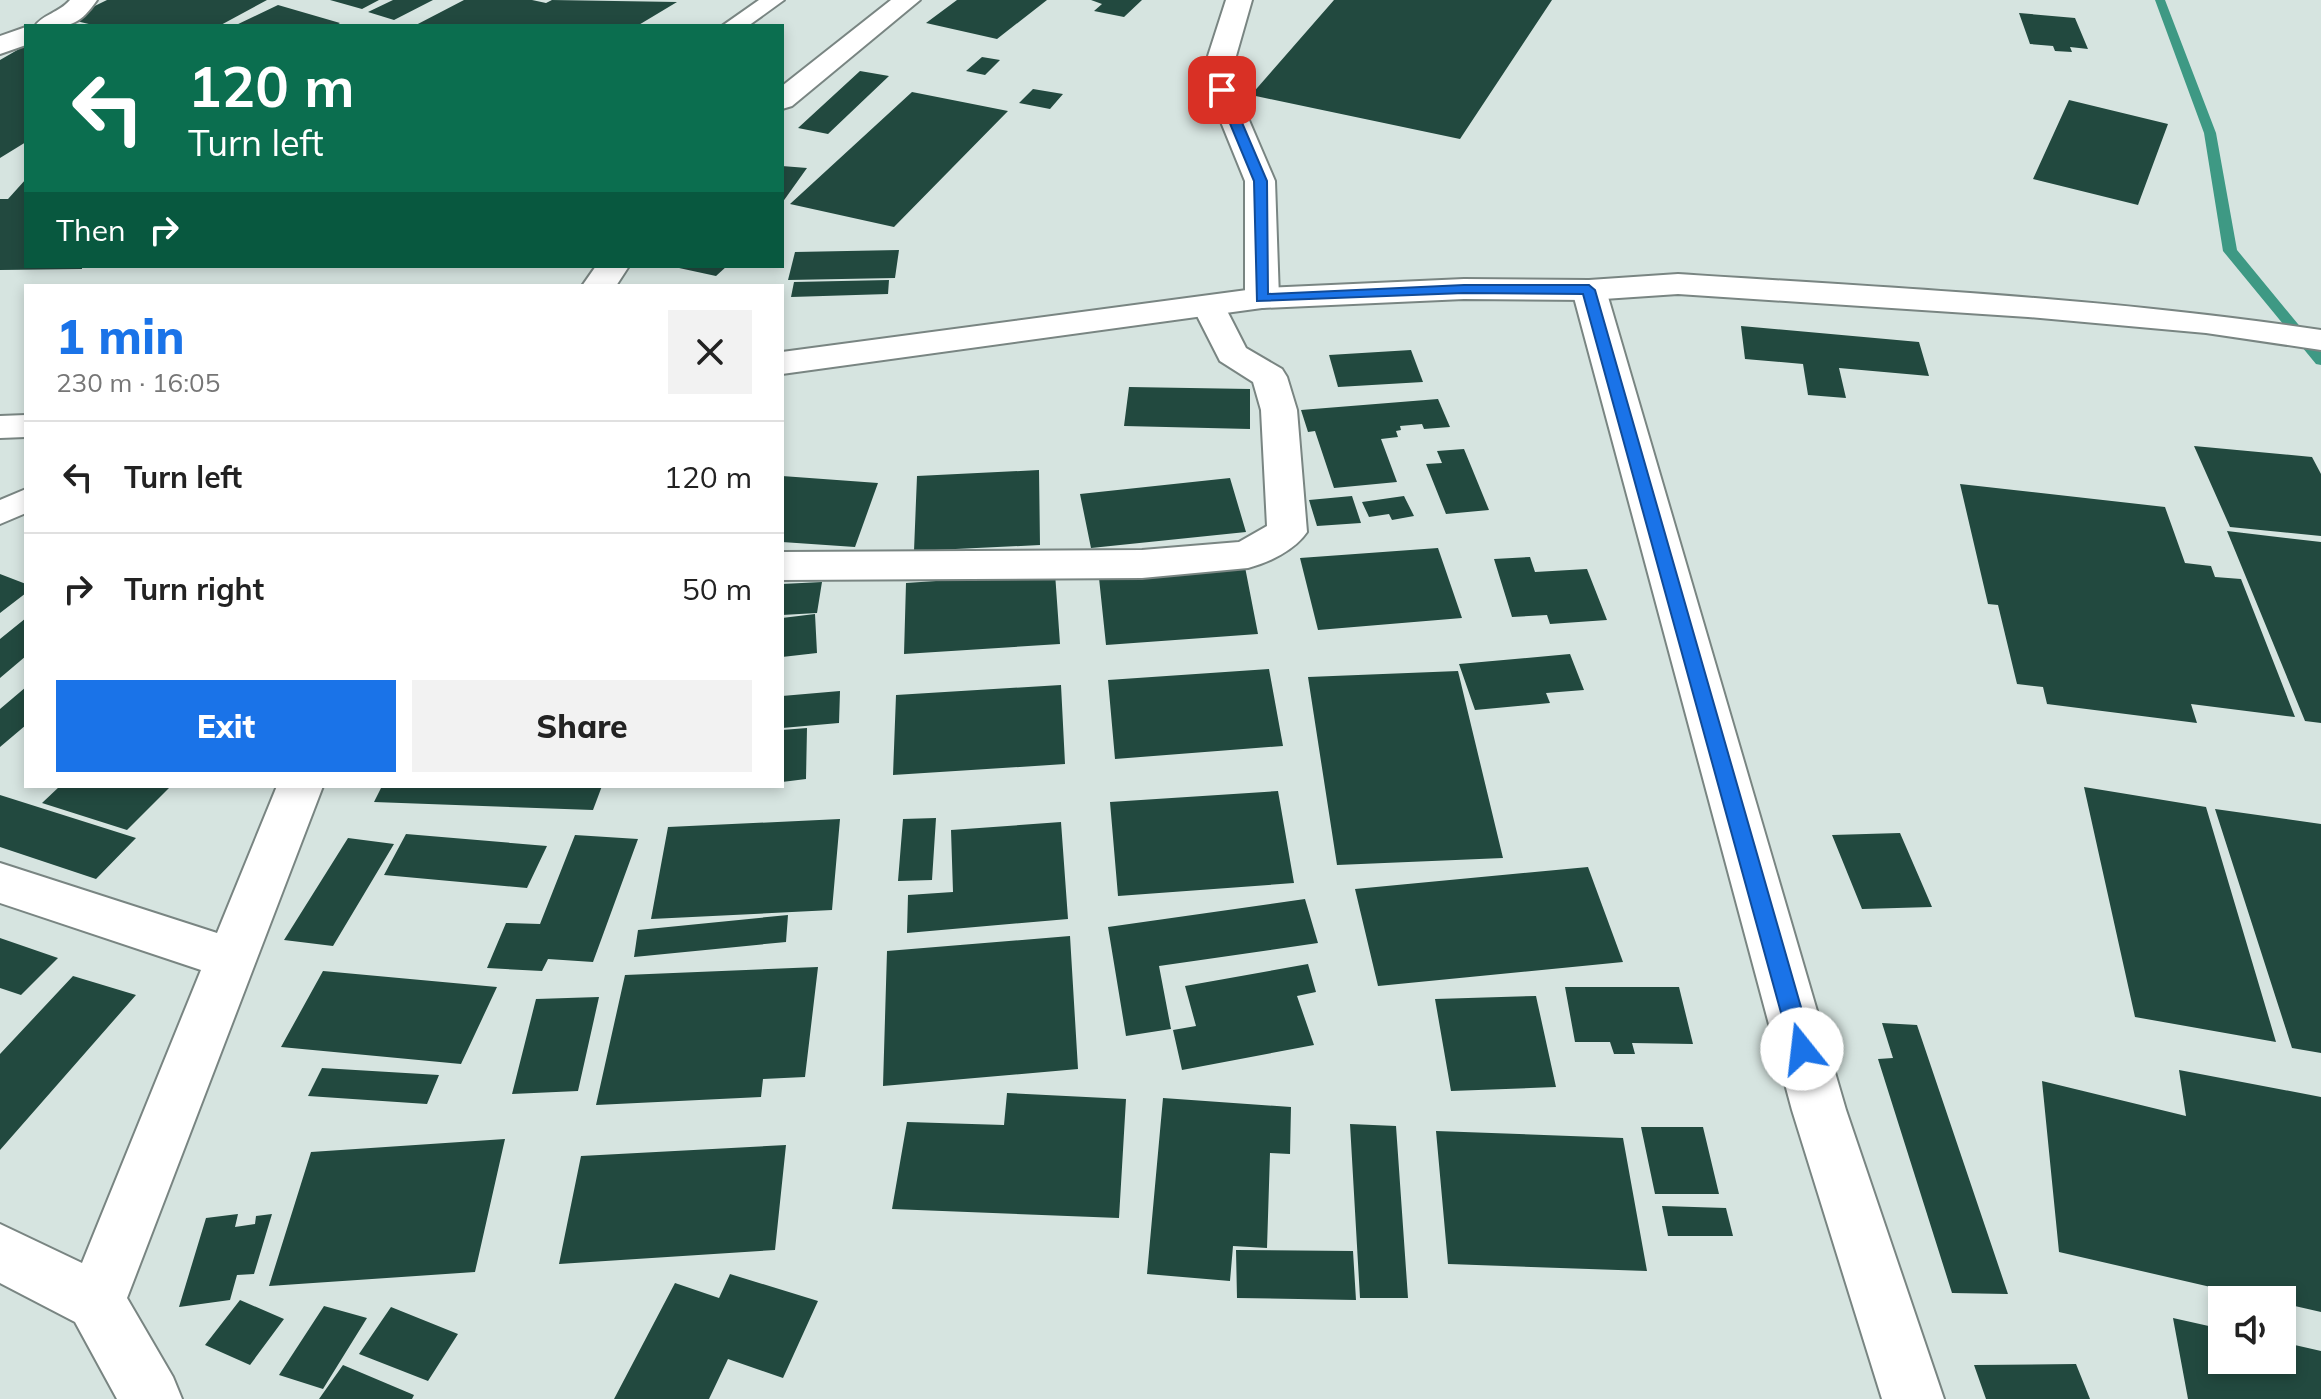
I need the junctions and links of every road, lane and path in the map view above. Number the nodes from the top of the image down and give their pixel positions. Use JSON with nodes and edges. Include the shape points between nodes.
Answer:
{"nodes":[{"id":1,"x":84,"y":0,"type":"edge"},
{"id":2,"x":773,"y":0,"type":"edge"},
{"id":3,"x":907,"y":0,"type":"edge"},
{"id":4,"x":1239,"y":0,"type":"edge"},
{"id":5,"x":53,"y":24,"type":"edge"},
{"id":6,"x":736,"y":24,"type":"edge"},
{"id":7,"x":24,"y":36,"type":"edge"},
{"id":8,"x":0,"y":46,"type":"edge"},
{"id":9,"x":784,"y":98,"type":"edge"},
{"id":10,"x":1589,"y":290,"type":"junction"},
{"id":11,"x":1262,"y":298,"type":"junction"},
{"id":12,"x":1209,"y":306,"type":"junction"},
{"id":13,"x":2321,"y":340,"type":"edge"},
{"id":14,"x":784,"y":363,"type":"edge"},
{"id":15,"x":24,"y":426,"type":"edge"},
{"id":16,"x":0,"y":427,"type":"edge"},
{"id":17,"x":24,"y":500,"type":"edge"},
{"id":18,"x":0,"y":514,"type":"edge"},
{"id":19,"x":784,"y":566,"type":"edge"},
{"id":20,"x":299,"y":788,"type":"edge"},
{"id":21,"x":0,"y":883,"type":"edge"},
{"id":22,"x":231,"y":959,"type":"junction"},
{"id":23,"x":0,"y":1252,"type":"edge"},
{"id":24,"x":96,"y":1301,"type":"junction"},
{"id":25,"x":151,"y":1399,"type":"edge"},
{"id":26,"x":1913,"y":1399,"type":"edge"}],
"edges":[{"from":1,"to":5,"type":"main road","via":[[70,17]]},
{"from":2,"to":6,"type":"lane"},
{"from":3,"to":9,"type":"main road"},
{"from":4,"to":11,"type":"main road","via":[[1222,56],[1222,90],[1260,181]]},
{"from":7,"to":8,"type":"main road"},
{"from":10,"to":11,"type":"main road","via":[[1464,289]]},
{"from":10,"to":13,"type":"main road","via":[[1678,284],[2028,307],[2206,323]]},
{"from":10,"to":26,"type":"main road","via":[[1819,1110]]},
{"from":11,"to":12,"type":"main road"},
{"from":12,"to":14,"type":"main road"},
{"from":12,"to":19,"type":"main road","via":[[1232,354],[1269,377],[1279,410],[1287,532],[1248,555],[1142,564]]},
{"from":15,"to":16,"type":"main road"},
{"from":17,"to":18,"type":"lane"},
{"from":20,"to":22,"type":"main road"},
{"from":21,"to":22,"type":"main road"},
{"from":22,"to":24,"type":"main road"},
{"from":23,"to":24,"type":"main road"},
{"from":24,"to":25,"type":"main road"}]}
